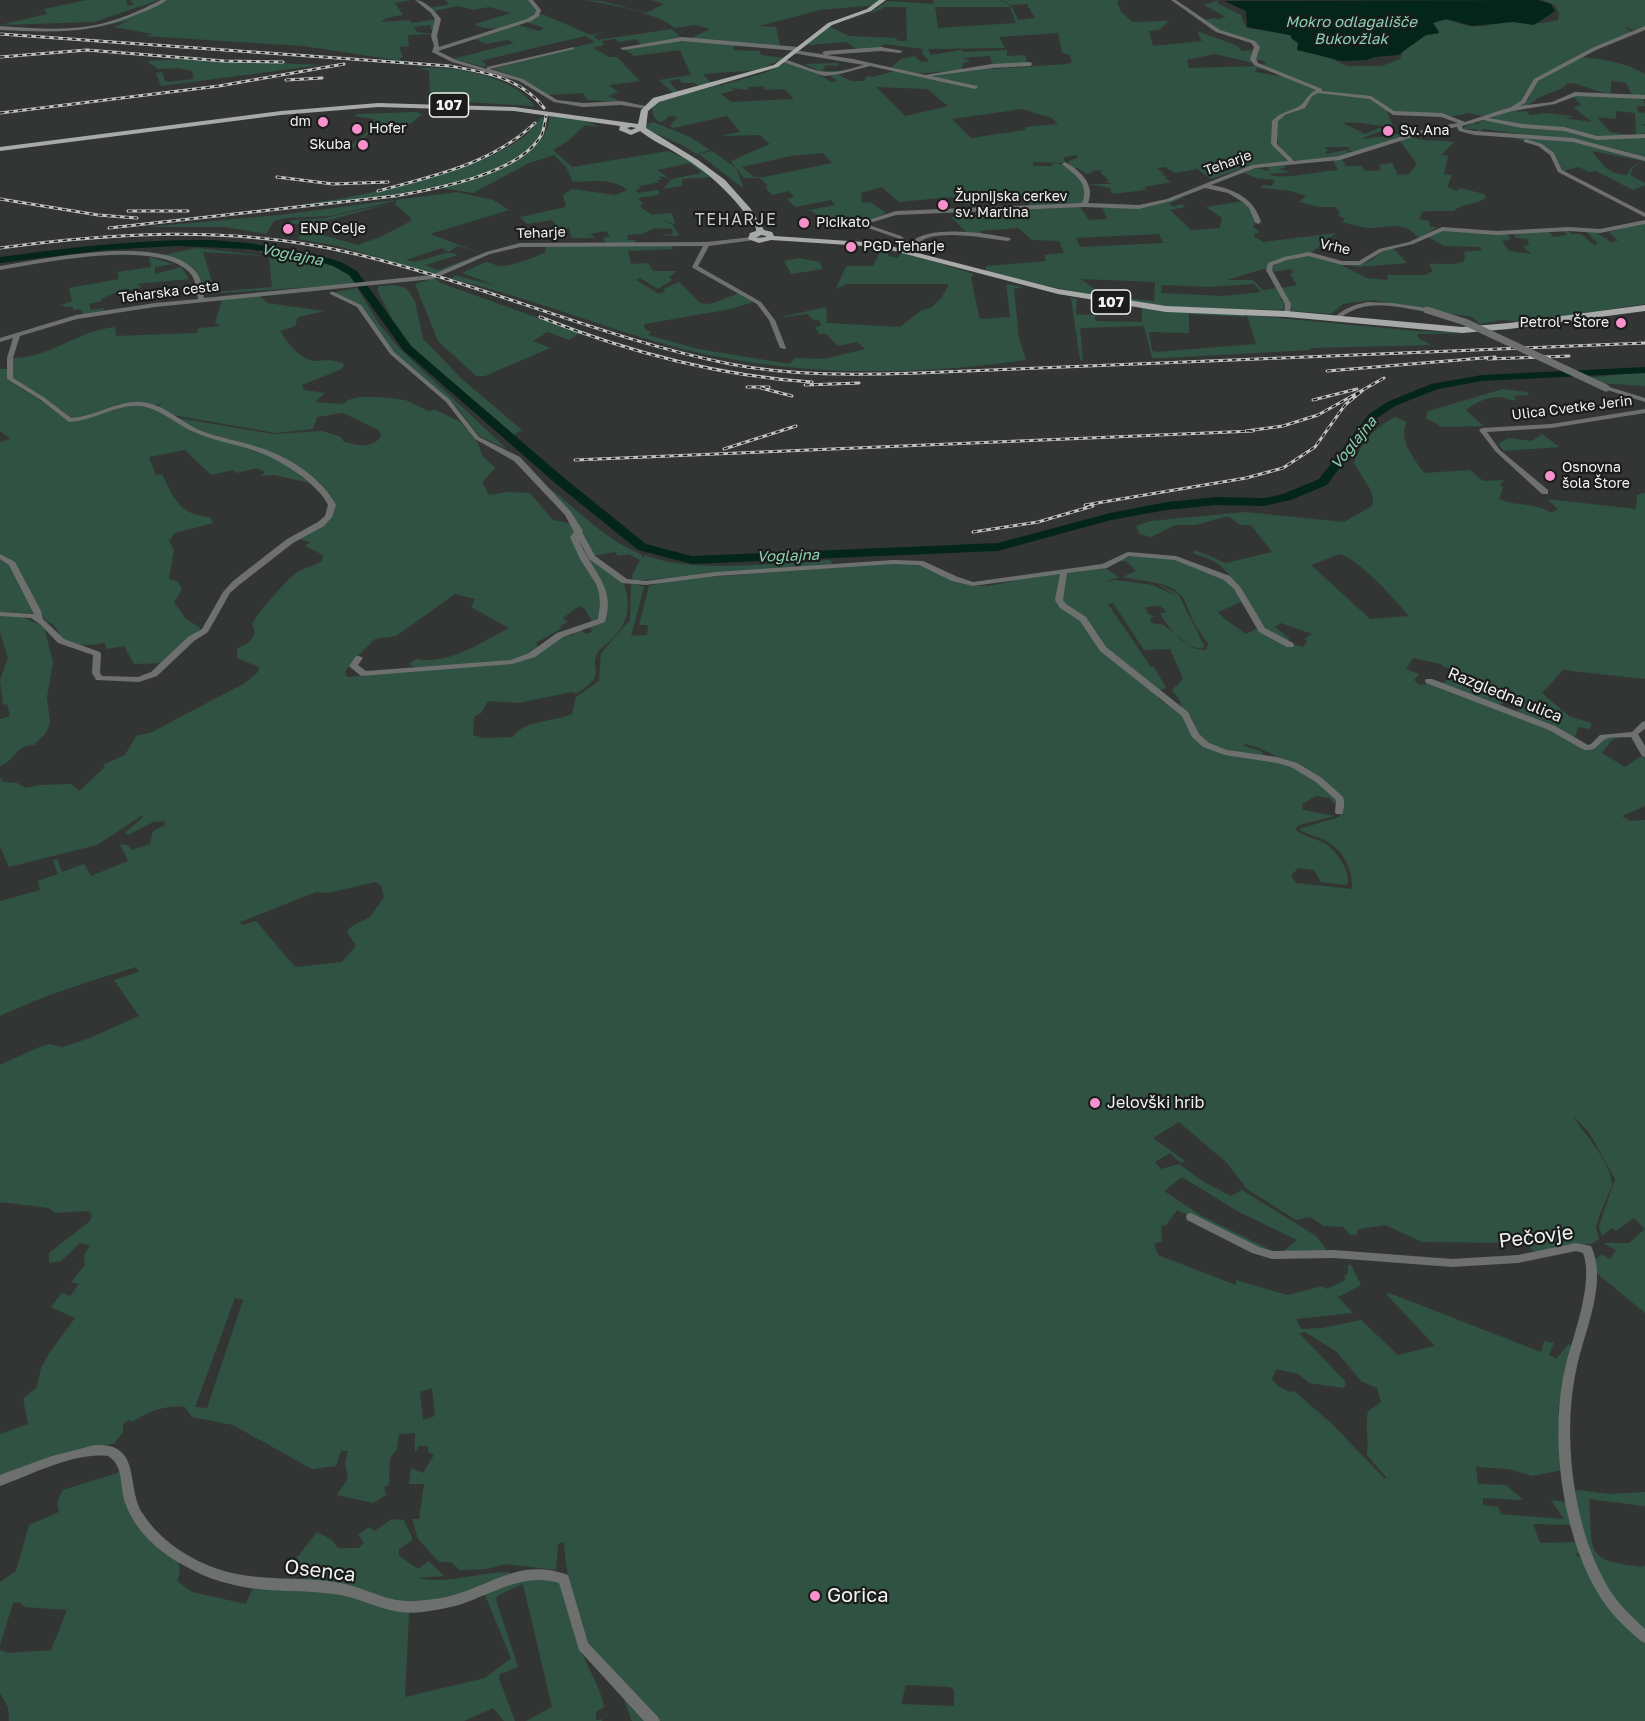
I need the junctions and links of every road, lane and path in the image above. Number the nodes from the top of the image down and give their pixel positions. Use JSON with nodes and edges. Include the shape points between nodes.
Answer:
{"nodes":[{"id":1,"x":165,"y":0,"type":"edge"},
{"id":2,"x":417,"y":0,"type":"edge"},
{"id":3,"x":530,"y":0,"type":"edge"},
{"id":4,"x":884,"y":0,"type":"edge"},
{"id":5,"x":1173,"y":0,"type":"edge"},
{"id":6,"x":0,"y":28,"type":"edge"},
{"id":7,"x":1645,"y":28,"type":"edge"},
{"id":8,"x":572,"y":48,"type":"dead end"},
{"id":9,"x":623,"y":48,"type":"dead end"},
{"id":10,"x":436,"y":50,"type":"junction"},
{"id":11,"x":900,"y":51,"type":"dead end"},
{"id":12,"x":798,"y":52,"type":"junction"},
{"id":13,"x":783,"y":61,"type":"junction"},
{"id":14,"x":1030,"y":64,"type":"dead end"},
{"id":15,"x":869,"y":65,"type":"junction"},
{"id":16,"x":487,"y":69,"type":"junction"},
{"id":17,"x":919,"y":75,"type":"junction"},
{"id":18,"x":975,"y":87,"type":"dead end"},
{"id":19,"x":1320,"y":92,"type":"junction"},
{"id":20,"x":1645,"y":97,"type":"edge"},
{"id":21,"x":647,"y":107,"type":"junction"},
{"id":22,"x":1511,"y":109,"type":"junction"},
{"id":23,"x":643,"y":118,"type":"junction"},
{"id":24,"x":1483,"y":118,"type":"junction"},
{"id":25,"x":1462,"y":125,"type":"junction"},
{"id":26,"x":627,"y":128,"type":"junction"},
{"id":27,"x":642,"y":128,"type":"junction"},
{"id":28,"x":1645,"y":136,"type":"edge"},
{"id":29,"x":1506,"y":137,"type":"junction"},
{"id":30,"x":673,"y":147,"type":"junction"},
{"id":31,"x":0,"y":149,"type":"edge"},
{"id":32,"x":1645,"y":159,"type":"edge"},
{"id":33,"x":1293,"y":163,"type":"junction"},
{"id":34,"x":1065,"y":164,"type":"dead end"},
{"id":35,"x":1203,"y":186,"type":"junction"},
{"id":36,"x":1084,"y":205,"type":"junction"},
{"id":37,"x":1645,"y":215,"type":"edge"},
{"id":38,"x":1258,"y":222,"type":"dead end"},
{"id":39,"x":1645,"y":222,"type":"edge"},
{"id":40,"x":760,"y":232,"type":"junction"},
{"id":41,"x":771,"y":238,"type":"junction"},
{"id":42,"x":752,"y":239,"type":"junction"},
{"id":43,"x":1008,"y":239,"type":"dead end"},
{"id":44,"x":707,"y":244,"type":"junction"},
{"id":45,"x":908,"y":249,"type":"junction"},
{"id":46,"x":0,"y":268,"type":"edge"},
{"id":47,"x":345,"y":287,"type":"joint"},
{"id":48,"x":331,"y":290,"type":"junction"},
{"id":49,"x":201,"y":298,"type":"junction"},
{"id":50,"x":333,"y":304,"type":"dead end"},
{"id":51,"x":1364,"y":304,"type":"junction"},
{"id":52,"x":1645,"y":308,"type":"edge"},
{"id":53,"x":1287,"y":314,"type":"junction"},
{"id":54,"x":1337,"y":318,"type":"junction"},
{"id":55,"x":1374,"y":322,"type":"junction"},
{"id":56,"x":17,"y":337,"type":"junction"},
{"id":57,"x":0,"y":340,"type":"edge"},
{"id":58,"x":783,"y":348,"type":"dead end"},
{"id":59,"x":1645,"y":400,"type":"edge"},
{"id":60,"x":1645,"y":411,"type":"edge"},
{"id":61,"x":1545,"y":492,"type":"dead end"},
{"id":62,"x":579,"y":531,"type":"junction"},
{"id":63,"x":0,"y":556,"type":"edge"},
{"id":64,"x":1064,"y":571,"type":"junction"},
{"id":65,"x":0,"y":614,"type":"edge"},
{"id":66,"x":39,"y":620,"type":"junction"},
{"id":67,"x":1290,"y":645,"type":"dead end"},
{"id":68,"x":359,"y":658,"type":"dead end"},
{"id":69,"x":1429,"y":681,"type":"dead end"},
{"id":70,"x":1645,"y":724,"type":"edge"},
{"id":71,"x":1634,"y":734,"type":"junction"},
{"id":72,"x":1645,"y":754,"type":"edge"},
{"id":73,"x":1339,"y":812,"type":"dead end"},
{"id":74,"x":1191,"y":1217,"type":"dead end"},
{"id":75,"x":0,"y":1481,"type":"edge"},
{"id":76,"x":1645,"y":1637,"type":"edge"},
{"id":77,"x":653,"y":1721,"type":"edge"}],
"edges":[{"from":1,"to":6,"type":"street","via":[[88,28]]},
{"from":2,"to":10,"type":"street","via":[[438,19]]},
{"from":3,"to":10,"type":"street","via":[[539,10],[529,20]]},
{"from":4,"to":12,"type":"main road","via":[[870,10],[837,20]]},
{"from":5,"to":19,"type":"street","via":[[1218,31],[1254,42],[1256,64]]},
{"from":7,"to":22,"type":"street","via":[[1594,49],[1536,80],[1523,102]]},
{"from":8,"to":16,"type":"street"},
{"from":9,"to":12,"type":"street","via":[[682,39]]},
{"from":10,"to":16,"type":"street","via":[[454,62]]},
{"from":11,"to":12,"type":"street"},
{"from":12,"to":13,"type":"main road"},
{"from":12,"to":15,"type":"street"},
{"from":13,"to":15,"type":"street","via":[[825,74]]},
{"from":13,"to":21,"type":"main road","via":[[753,74],[663,97]]},
{"from":14,"to":17,"type":"street"},
{"from":15,"to":17,"type":"street"},
{"from":16,"to":21,"type":"street","via":[[521,80],[549,99],[564,103]]},
{"from":17,"to":18,"type":"street"},
{"from":19,"to":25,"type":"street","via":[[1371,98],[1393,113],[1442,115]]},
{"from":19,"to":33,"type":"street","via":[[1310,95],[1303,107],[1275,121],[1274,144]]},
{"from":20,"to":22,"type":"street","name":"Teharje","via":[[1575,94],[1547,104]]},
{"from":21,"to":23,"type":"main road"},
{"from":22,"to":24,"type":"street","name":"Teharje"},
{"from":23,"to":26,"type":"main road"},
{"from":23,"to":27,"type":"main road"},
{"from":24,"to":25,"type":"street","name":"Teharje"},
{"from":24,"to":28,"type":"street","via":[[1564,129],[1597,138]]},
{"from":25,"to":29,"type":"street","via":[[1463,131]]},
{"from":25,"to":33,"type":"street","name":"Teharje","via":[[1431,129],[1340,158]]},
{"from":26,"to":27,"type":"main road","number":"107"},
{"from":26,"to":30,"type":"main road","number":"107"},
{"from":26,"to":31,"type":"main road","number":"107","via":[[526,110],[460,105],[341,107]]},
{"from":27,"to":30,"type":"main road","number":"107"},
{"from":29,"to":32,"type":"street","via":[[1573,140]]},
{"from":29,"to":37,"type":"street","via":[[1540,145],[1552,153],[1560,171]]},
{"from":30,"to":40,"type":"main road","number":"107","via":[[725,182],[751,213]]},
{"from":33,"to":35,"type":"street","name":"Teharje","via":[[1254,166]]},
{"from":34,"to":36,"type":"street","via":[[1088,186]]},
{"from":35,"to":36,"type":"street","name":"Teharje","via":[[1140,207]]},
{"from":35,"to":38,"type":"street","via":[[1238,195],[1250,206]]},
{"from":36,"to":45,"type":"street","name":"Teharje","via":[[896,213],[867,222],[870,227],[899,237]]},
{"from":39,"to":53,"type":"street","name":"Vrhe","via":[[1600,231],[1569,228],[1497,233],[1442,229],[1411,243],[1381,250],[1360,263],[1342,263],[1309,254],[1274,262],[1269,270],[1288,304]]},
{"from":40,"to":41,"type":"main road","number":"107"},
{"from":40,"to":42,"type":"main road"},
{"from":41,"to":42,"type":"main road","number":"107"},
{"from":41,"to":45,"type":"main road","name":"Teharje","number":"107"},
{"from":42,"to":44,"type":"street","name":"Teharje"},
{"from":43,"to":45,"type":"street","name":"Teharje","via":[[953,234],[924,237]]},
{"from":44,"to":47,"type":"street","name":"Teharje","via":[[520,245],[488,253],[436,276]]},
{"from":44,"to":58,"type":"street","via":[[695,267],[759,303],[772,320]]},
{"from":45,"to":53,"type":"main road","name":"Teharje","number":"107","via":[[977,272],[1123,304]]},
{"from":46,"to":49,"type":"street","via":[[92,254],[143,254],[179,262],[193,272]]},
{"from":47,"to":48,"type":"street","name":"Teharska cesta"},
{"from":48,"to":49,"type":"street","name":"Teharska cesta"},
{"from":48,"to":50,"type":"street"},
{"from":48,"to":62,"type":"street","via":[[359,306],[392,353],[448,401],[477,438],[517,459]]},
{"from":49,"to":56,"type":"street","name":"Teharska cesta","via":[[76,317]]},
{"from":51,"to":54,"type":"street","via":[[1347,309]]},
{"from":51,"to":55,"type":"street","via":[[1355,307],[1354,313]]},
{"from":51,"to":59,"type":"street","name":"Ulica Cvetke Jerin","bridge":true,"via":[[1427,310],[1465,322],[1606,388]]},
{"from":52,"to":55,"type":"main road","number":"107","via":[[1462,330]]},
{"from":53,"to":54,"type":"main road","name":"Teharje","number":"107"},
{"from":54,"to":55,"type":"main road","number":"107"},
{"from":56,"to":57,"type":"street","name":"Teharska cesta"},
{"from":56,"to":66,"type":"street","via":[[10,358],[10,379],[69,420],[118,405],[150,406],[191,429],[272,455],[319,486],[332,504],[321,524],[290,541],[236,583],[206,630],[146,678],[99,678],[97,654],[60,641]]},
{"from":60,"to":61,"type":"street","name":"Ulica Cvetke Jerin","via":[[1551,426],[1482,430],[1498,451]]},
{"from":62,"to":64,"type":"street","via":[[596,561],[625,581],[635,583],[893,562],[920,563],[973,584]]},
{"from":62,"to":68,"type":"street","via":[[574,537],[578,550],[603,591],[602,620],[560,635],[532,655],[512,662],[364,674],[353,666]]},
{"from":63,"to":66,"type":"street","via":[[12,564]]},
{"from":64,"to":67,"type":"street","via":[[1104,566],[1128,554],[1176,558],[1227,578],[1262,630]]},
{"from":64,"to":73,"type":"street","via":[[1059,600],[1063,606],[1083,619],[1103,649],[1185,714],[1198,739],[1236,756],[1280,760],[1312,776],[1340,799]]},
{"from":65,"to":66,"type":"street","via":[[21,614]]},
{"from":69,"to":71,"type":"street","name":"Razgledna ulica","via":[[1552,728],[1587,748],[1603,737]]},
{"from":70,"to":71,"type":"street"},
{"from":71,"to":72,"type":"street"},
{"from":74,"to":76,"type":"street","name":"Pečovje","via":[[1256,1250],[1282,1256],[1334,1254],[1452,1263],[1518,1259],[1576,1247],[1587,1249],[1592,1260],[1585,1323],[1566,1398],[1568,1485],[1581,1543],[1599,1583],[1614,1611]]},
{"from":75,"to":77,"type":"street","name":"Osenca","via":[[50,1462],[102,1449],[112,1451],[120,1459],[132,1505],[142,1523],[164,1545],[189,1563],[250,1584],[340,1589],[401,1607],[446,1602],[519,1577],[553,1573],[564,1579],[583,1646]]}]}
